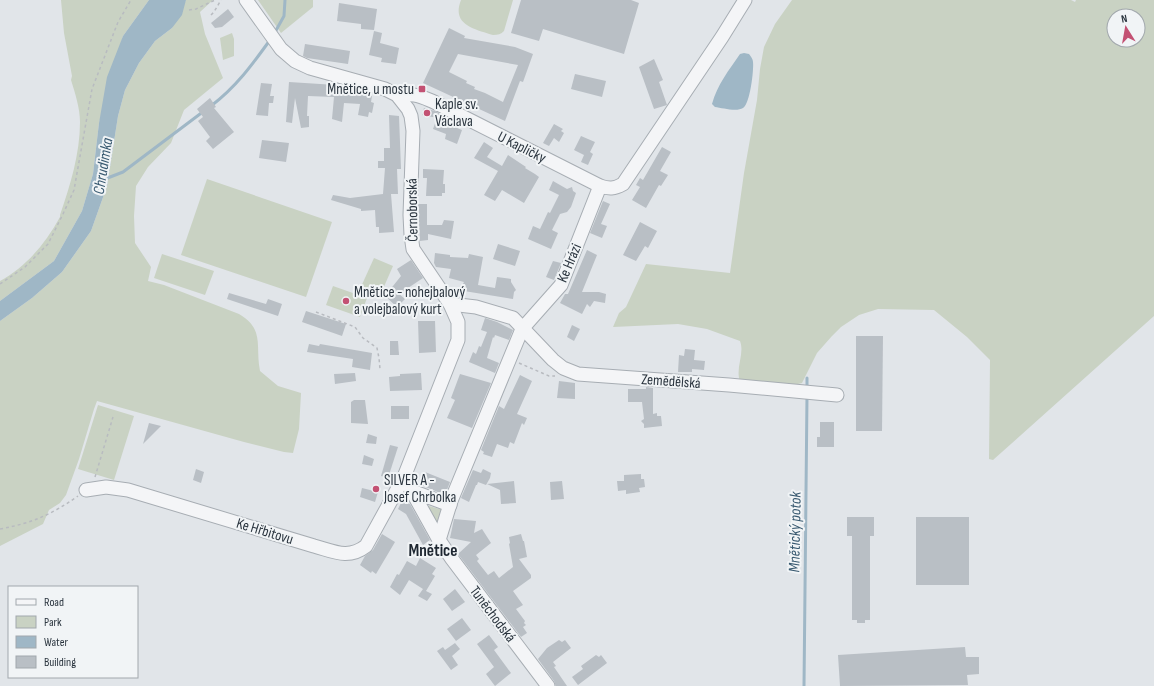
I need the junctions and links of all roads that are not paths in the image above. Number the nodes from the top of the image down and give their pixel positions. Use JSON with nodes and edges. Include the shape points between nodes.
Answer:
{"nodes":[{"id":1,"x":246,"y":0,"type":"edge"},
{"id":2,"x":745,"y":0,"type":"edge"},
{"id":3,"x":400,"y":98,"type":"junction"},
{"id":4,"x":600,"y":186,"type":"junction"},
{"id":5,"x":450,"y":304,"type":"junction"},
{"id":6,"x":522,"y":329,"type":"junction"},
{"id":7,"x":837,"y":395,"type":"dead end"},
{"id":8,"x":404,"y":477,"type":"junction"},
{"id":9,"x":89,"y":489,"type":"road end"},
{"id":10,"x":412,"y":491,"type":"junction"},
{"id":11,"x":450,"y":505,"type":"junction"},
{"id":12,"x":439,"y":540,"type":"junction"},
{"id":13,"x":548,"y":686,"type":"edge"}],
"edges":[{"from":1,"to":3,"type":"street","via":[[281,49],[301,65],[378,86]]},
{"from":2,"to":4,"type":"street","via":[[623,184],[609,189]]},
{"from":3,"to":4,"type":"street","name":"U Kapličky","via":[[407,95],[418,96],[432,101]]},
{"from":3,"to":5,"type":"street","name":"Černoborská","via":[[408,108],[413,132],[410,215],[414,249]]},
{"from":4,"to":6,"type":"street","name":"Ke Hrázi","via":[[561,285]]},
{"from":5,"to":6,"type":"street","name":"Zemědělská","via":[[476,307],[513,318]]},
{"from":5,"to":8,"type":"street","name":"Černoborská","via":[[458,322],[458,340]]},
{"from":6,"to":7,"type":"street","name":"Zemědělská","via":[[553,360],[563,368],[578,374]]},
{"from":6,"to":11,"type":"street","name":"Ke Hrázi"},
{"from":8,"to":9,"type":"street","name":"Ke Hřbitovu","via":[[366,546],[351,554],[128,490],[106,487]]},
{"from":8,"to":10,"type":"street"},
{"from":10,"to":11,"type":"street"},
{"from":10,"to":12,"type":"street"},
{"from":11,"to":12,"type":"street","name":"Ke Hrázi"},
{"from":12,"to":13,"type":"street","name":"Tuněchodská"}]}
